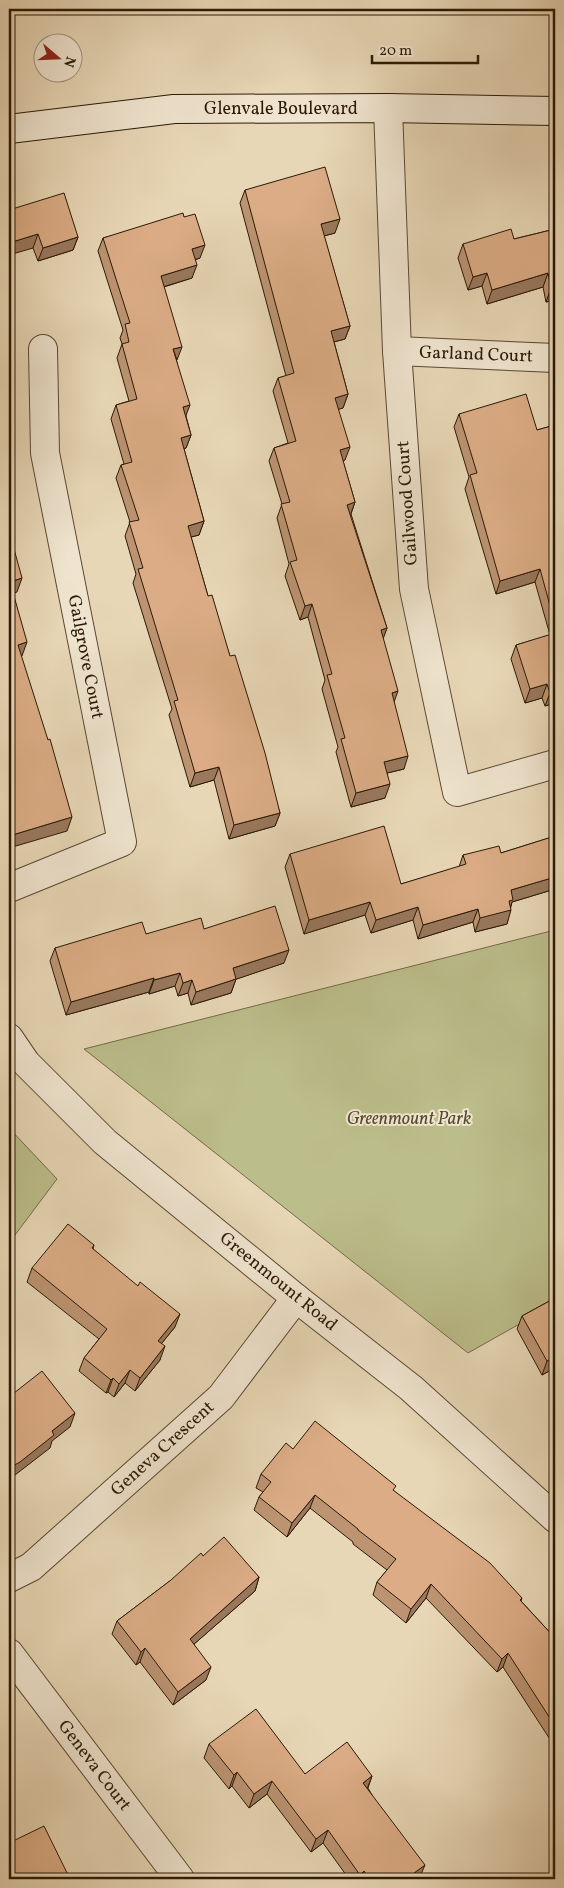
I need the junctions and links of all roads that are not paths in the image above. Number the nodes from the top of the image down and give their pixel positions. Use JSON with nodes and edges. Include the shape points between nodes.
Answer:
{"nodes":[{"id":1,"x":388,"y":108,"type":"junction"},
{"id":2,"x":555,"y":111,"type":"edge"},
{"id":3,"x":9,"y":129,"type":"edge"},
{"id":4,"x":42,"y":349,"type":"dead end"},
{"id":5,"x":397,"y":351,"type":"junction"},
{"id":6,"x":555,"y":358,"type":"edge"},
{"id":7,"x":555,"y":764,"type":"edge"},
{"id":8,"x":9,"y":888,"type":"edge"},
{"id":9,"x":9,"y":1038,"type":"edge"},
{"id":10,"x":296,"y":1298,"type":"junction"},
{"id":11,"x":555,"y":1518,"type":"edge"},
{"id":12,"x":9,"y":1578,"type":"edge"},
{"id":13,"x":9,"y":1653,"type":"edge"},
{"id":14,"x":180,"y":1879,"type":"edge"}],
"edges":[{"from":1,"to":2,"type":"street","name":"Glenvale Boulevard"},
{"from":1,"to":3,"type":"street","name":"Glenvale Boulevard","via":[[174,109]]},
{"from":1,"to":5,"type":"street","name":"Gailwood Court"},
{"from":4,"to":8,"type":"street","name":"Gailgrove Court","via":[[45,453],[122,842]]},
{"from":5,"to":6,"type":"street","name":"Garland Court"},
{"from":5,"to":7,"type":"street","name":"Gailwood Court","via":[[414,589],[457,792]]},
{"from":9,"to":10,"type":"street","name":"Greenmount Road","via":[[26,1063],[105,1142]]},
{"from":10,"to":11,"type":"street","name":"Greenmount Road","via":[[411,1388]]},
{"from":10,"to":12,"type":"street","name":"Geneva Crescent","via":[[221,1397],[31,1568]]},
{"from":13,"to":14,"type":"street","name":"Geneva Court"}]}
